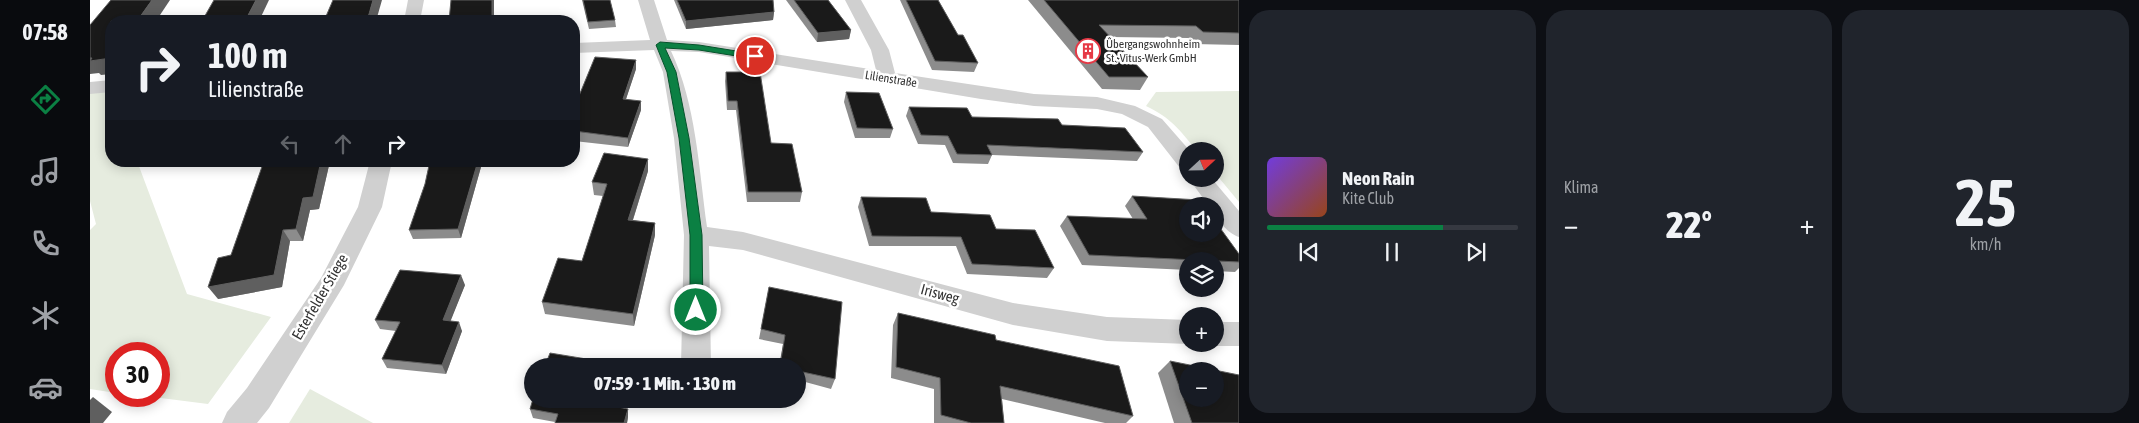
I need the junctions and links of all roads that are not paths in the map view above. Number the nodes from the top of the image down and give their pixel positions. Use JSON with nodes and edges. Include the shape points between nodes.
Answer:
{"nodes":[{"id":1,"x":416,"y":0,"type":"edge"},
{"id":2,"x":646,"y":0,"type":"edge"},
{"id":3,"x":853,"y":0,"type":"edge"},
{"id":4,"x":413,"y":15,"type":"edge"},
{"id":5,"x":660,"y":45,"type":"junction"},
{"id":6,"x":580,"y":48,"type":"edge"},
{"id":7,"x":887,"y":78,"type":"junction"},
{"id":8,"x":105,"y":87,"type":"edge"},
{"id":9,"x":90,"y":88,"type":"edge"},
{"id":10,"x":1179,"y":152,"type":"edge"},
{"id":11,"x":380,"y":167,"type":"edge"},
{"id":12,"x":1207,"y":188,"type":"edge"},
{"id":13,"x":1239,"y":228,"type":"edge"},
{"id":14,"x":696,"y":235,"type":"junction"},
{"id":15,"x":1179,"y":332,"type":"edge"},
{"id":16,"x":1224,"y":334,"type":"edge"},
{"id":17,"x":1239,"y":334,"type":"edge"},
{"id":18,"x":696,"y":358,"type":"edge"},
{"id":19,"x":238,"y":423,"type":"edge"}],
"edges":[{"from":1,"to":4,"type":"street"},
{"from":2,"to":5,"type":"street"},
{"from":3,"to":7,"type":"street","via":[[880,50]]},
{"from":5,"to":6,"type":"street","name":"Lilienstraße"},
{"from":5,"to":7,"type":"street","name":"Lilienstraße","via":[[699,47]]},
{"from":5,"to":14,"type":"street","via":[[674,81]]},
{"from":7,"to":10,"type":"street","name":"Lilienstraße","via":[[1025,98],[1097,103],[1128,110],[1154,123]]},
{"from":8,"to":9,"type":"street"},
{"from":11,"to":19,"type":"street","name":"Esterfelder Stiege","via":[[370,207],[331,285],[258,398]]},
{"from":12,"to":13,"type":"street"},
{"from":14,"to":15,"type":"street","name":"Irisweg","via":[[743,241],[1013,314],[1107,329]]},
{"from":14,"to":18,"type":"street"},
{"from":16,"to":17,"type":"street"}]}
